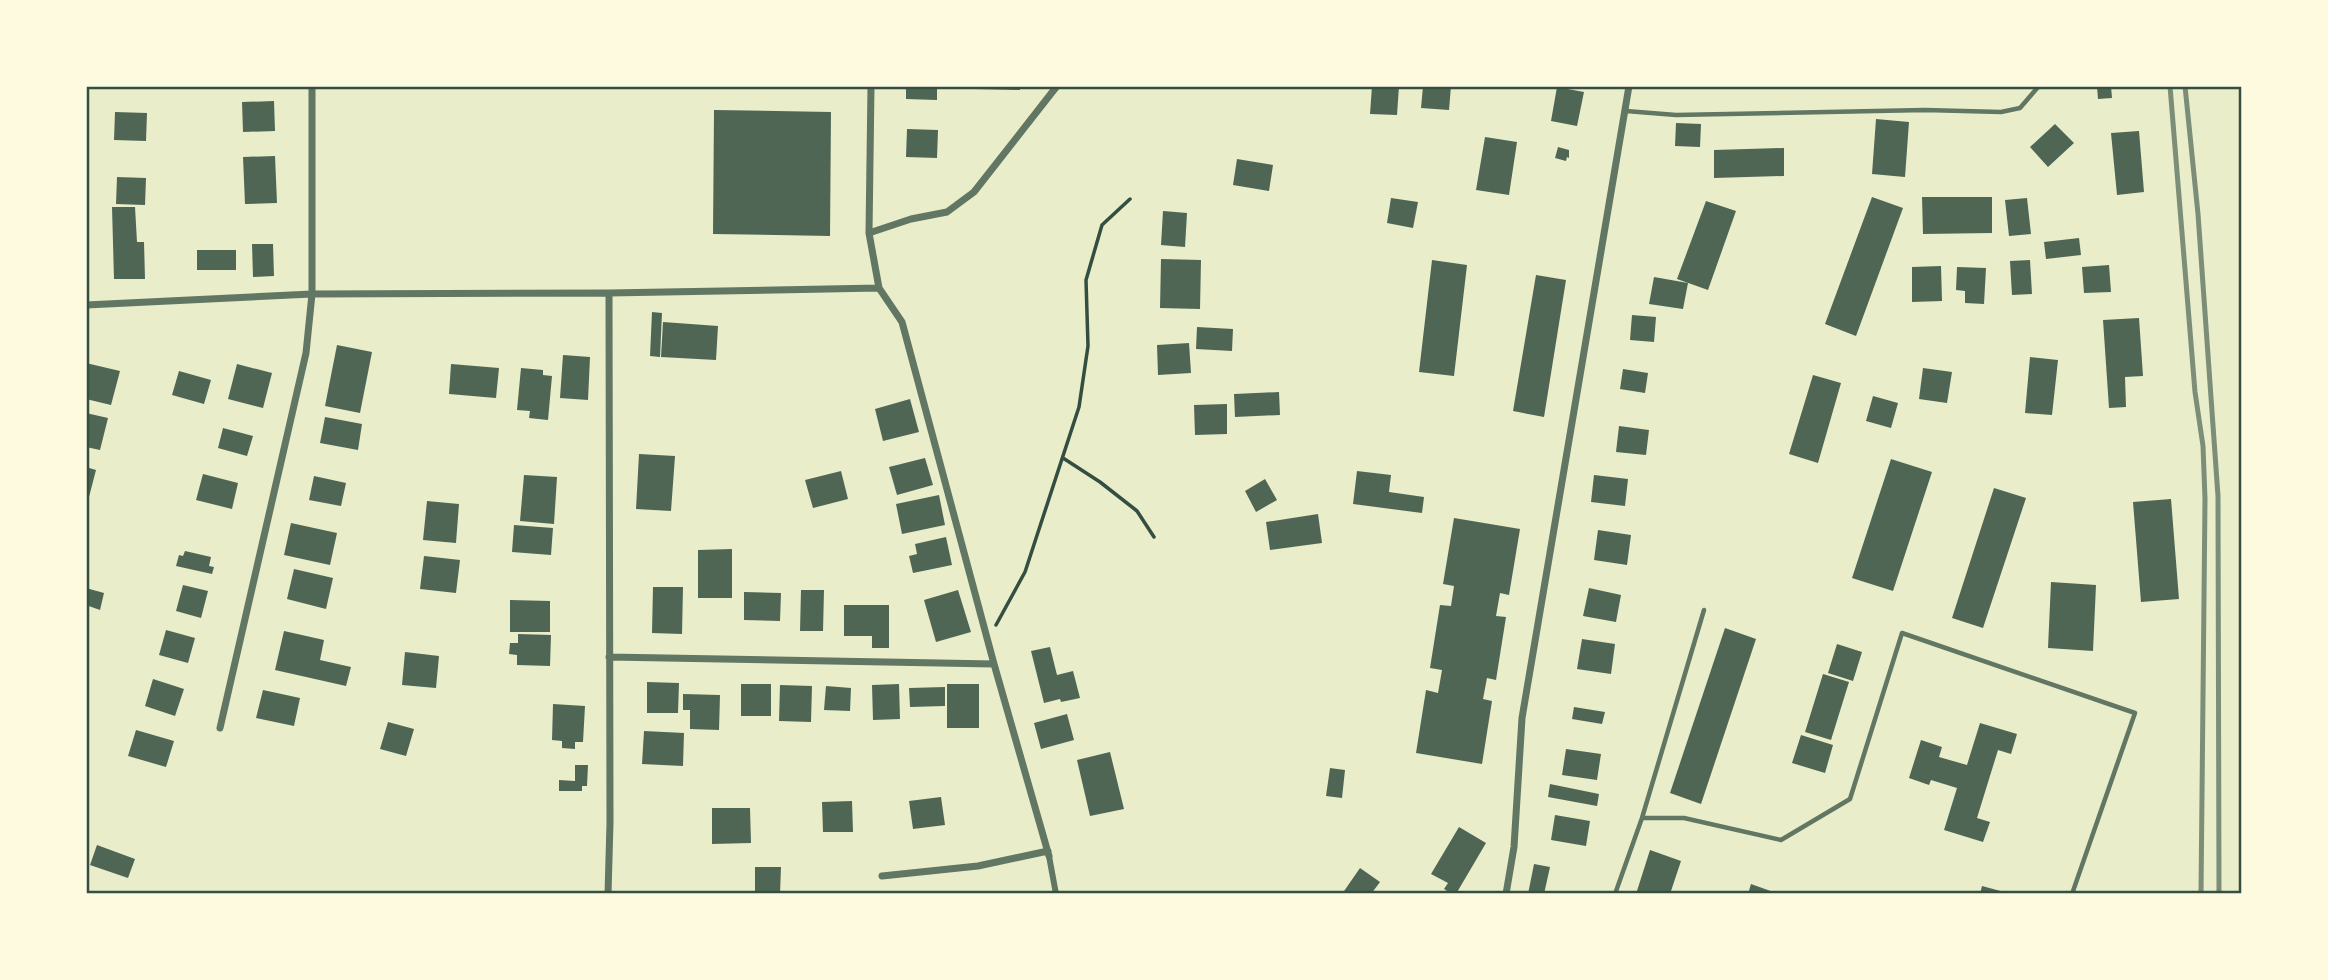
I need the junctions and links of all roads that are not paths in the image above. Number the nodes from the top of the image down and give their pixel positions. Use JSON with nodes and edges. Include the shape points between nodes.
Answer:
{"nodes":[{"id":1,"x":312,"y":86,"type":"edge"},
{"id":2,"x":871,"y":86,"type":"edge"},
{"id":3,"x":1057,"y":86,"type":"edge"},
{"id":4,"x":1629,"y":86,"type":"edge"},
{"id":5,"x":2039,"y":86,"type":"edge"},
{"id":6,"x":1626,"y":111,"type":"junction"},
{"id":7,"x":869,"y":233,"type":"junction"},
{"id":8,"x":879,"y":288,"type":"junction"},
{"id":9,"x":609,"y":293,"type":"junction"},
{"id":10,"x":312,"y":294,"type":"junction"},
{"id":11,"x":86,"y":304,"type":"edge"},
{"id":12,"x":1704,"y":610,"type":"dead end"},
{"id":13,"x":609,"y":657,"type":"junction"},
{"id":14,"x":994,"y":664,"type":"junction"},
{"id":15,"x":220,"y":728,"type":"dead end"},
{"id":16,"x":1642,"y":818,"type":"junction"},
{"id":17,"x":1049,"y":853,"type":"junction"},
{"id":18,"x":882,"y":876,"type":"dead end"},
{"id":19,"x":608,"y":894,"type":"edge"},
{"id":20,"x":1056,"y":894,"type":"edge"},
{"id":21,"x":1506,"y":894,"type":"edge"},
{"id":22,"x":1615,"y":894,"type":"edge"},
{"id":23,"x":2072,"y":894,"type":"edge"}],
"edges":[{"from":1,"to":10,"type":"street"},
{"from":2,"to":7,"type":"street"},
{"from":3,"to":7,"type":"street","via":[[974,192],[947,212]]},
{"from":4,"to":6,"type":"street"},
{"from":5,"to":6,"type":"lane","via":[[2020,108],[2001,112],[1676,115]]},
{"from":6,"to":21,"type":"street","via":[[1522,718],[1514,847]]},
{"from":7,"to":8,"type":"street"},
{"from":8,"to":9,"type":"street"},
{"from":8,"to":14,"type":"street","via":[[902,322]]},
{"from":9,"to":10,"type":"street"},
{"from":9,"to":13,"type":"street"},
{"from":10,"to":11,"type":"street"},
{"from":10,"to":15,"type":"street","via":[[306,353]]},
{"from":12,"to":16,"type":"lane"},
{"from":13,"to":14,"type":"street"},
{"from":13,"to":19,"type":"street"},
{"from":14,"to":17,"type":"street"},
{"from":16,"to":22,"type":"lane"},
{"from":16,"to":23,"type":"lane","via":[[1684,818],[1781,840],[1850,799],[1902,633],[2135,713]]},
{"from":17,"to":18,"type":"street"},
{"from":17,"to":20,"type":"street"}]}
